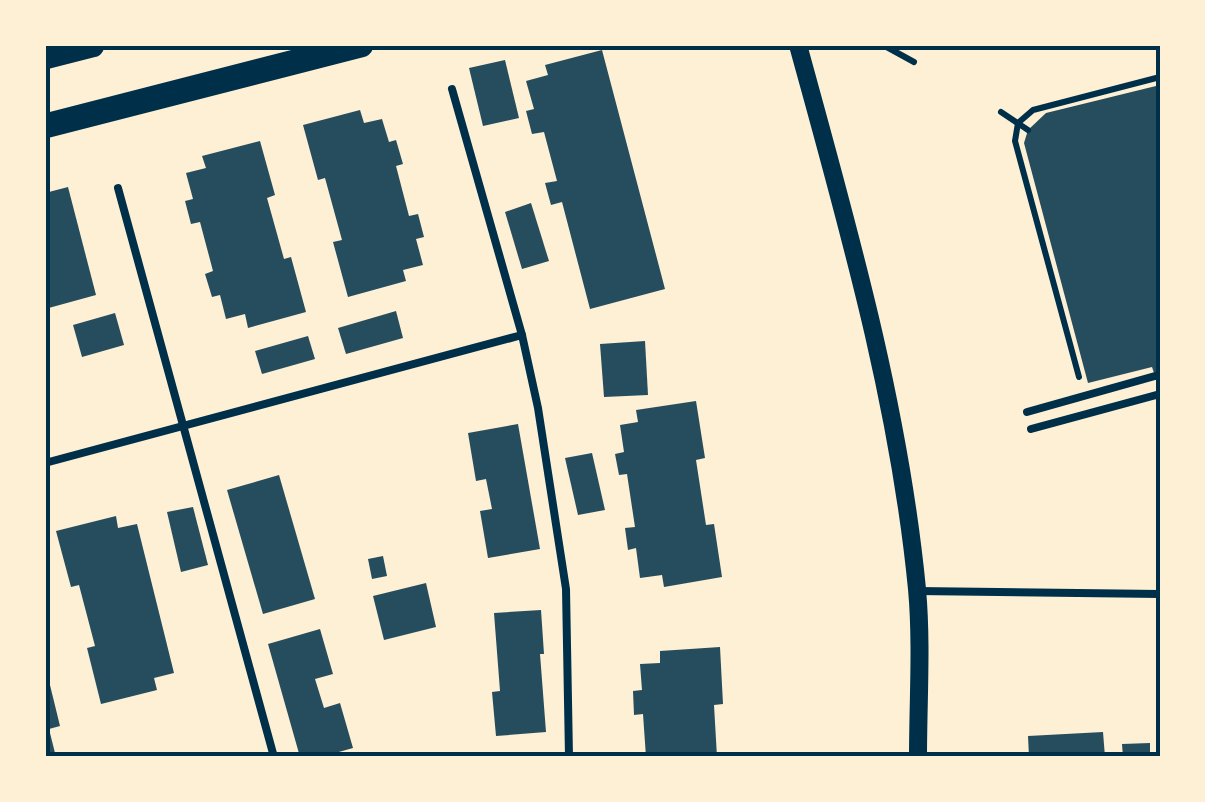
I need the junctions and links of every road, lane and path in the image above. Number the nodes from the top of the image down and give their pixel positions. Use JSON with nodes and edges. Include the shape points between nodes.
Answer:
{"nodes":[{"id":1,"x":92,"y":45,"type":"edge"},
{"id":2,"x":361,"y":45,"type":"edge"},
{"id":3,"x":798,"y":45,"type":"edge"},
{"id":4,"x":883,"y":45,"type":"edge"},
{"id":5,"x":45,"y":57,"type":"edge"},
{"id":6,"x":914,"y":62,"type":"dead end"},
{"id":7,"x":1160,"y":77,"type":"edge"},
{"id":8,"x":452,"y":89,"type":"dead end"},
{"id":9,"x":1001,"y":112,"type":"dead end"},
{"id":10,"x":1018,"y":123,"type":"junction"},
{"id":11,"x":45,"y":126,"type":"edge"},
{"id":12,"x":1028,"y":130,"type":"dead end"},
{"id":13,"x":118,"y":188,"type":"dead end"},
{"id":14,"x":522,"y":335,"type":"junction"},
{"id":15,"x":1155,"y":376,"type":"dead end"},
{"id":16,"x":1160,"y":394,"type":"edge"},
{"id":17,"x":1084,"y":396,"type":"junction"},
{"id":18,"x":1027,"y":412,"type":"dead end"},
{"id":19,"x":182,"y":426,"type":"junction"},
{"id":20,"x":1031,"y":429,"type":"dead end"},
{"id":21,"x":45,"y":463,"type":"edge"},
{"id":22,"x":918,"y":591,"type":"junction"},
{"id":23,"x":1160,"y":594,"type":"edge"},
{"id":24,"x":274,"y":757,"type":"edge"},
{"id":25,"x":569,"y":757,"type":"edge"},
{"id":26,"x":918,"y":757,"type":"edge"}],
"edges":[{"from":1,"to":5,"type":"main road"},
{"from":2,"to":11,"type":"main road"},
{"from":3,"to":22,"type":"street","via":[[870,307]]},
{"from":4,"to":6,"type":"path"},
{"from":7,"to":10,"type":"path","via":[[1033,110]]},
{"from":8,"to":14,"type":"lane"},
{"from":9,"to":10,"type":"path"},
{"from":10,"to":12,"type":"path"},
{"from":10,"to":17,"type":"path","via":[[1015,140]]},
{"from":13,"to":19,"type":"lane"},
{"from":14,"to":19,"type":"lane"},
{"from":14,"to":25,"type":"lane","via":[[566,589]]},
{"from":15,"to":17,"type":"lane"},
{"from":16,"to":20,"type":"lane"},
{"from":17,"to":18,"type":"lane"},
{"from":19,"to":21,"type":"lane"},
{"from":19,"to":24,"type":"lane"},
{"from":22,"to":23,"type":"lane"},
{"from":22,"to":26,"type":"street"}]}
